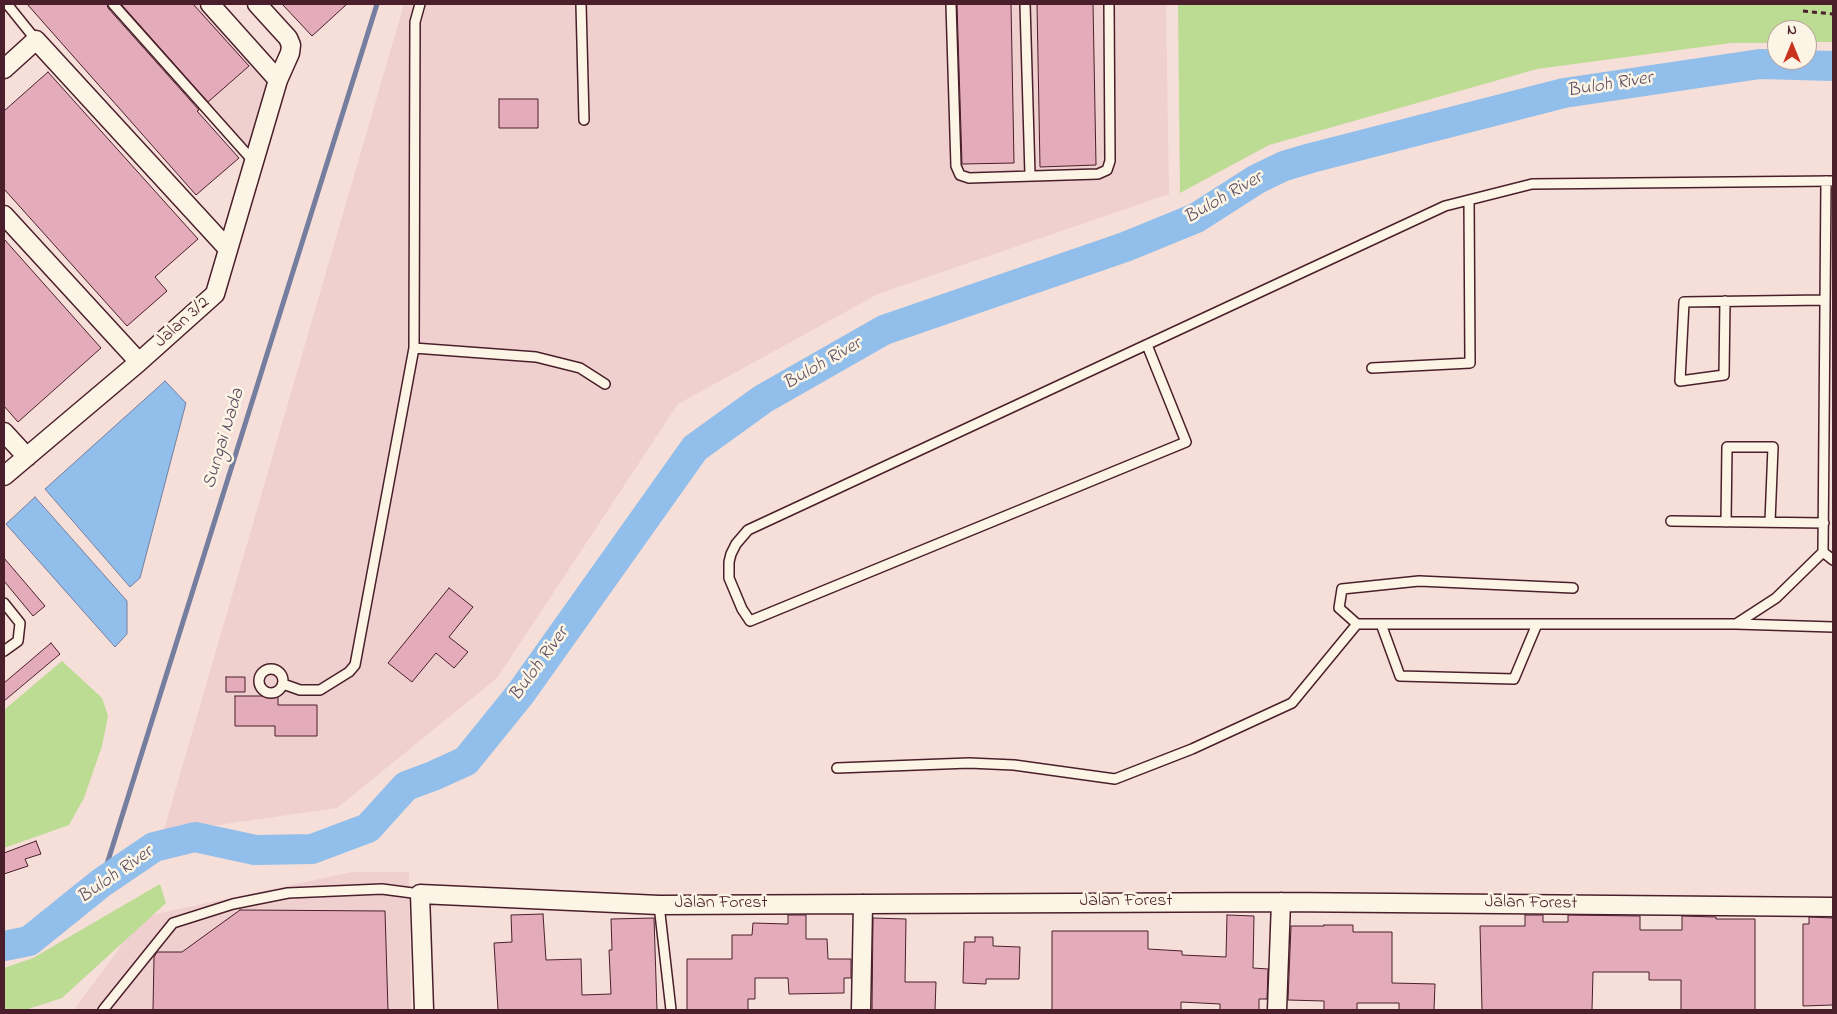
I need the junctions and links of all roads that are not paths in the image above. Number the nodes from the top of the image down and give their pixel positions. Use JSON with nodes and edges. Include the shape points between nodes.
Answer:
{"nodes":[{"id":1,"x":7,"y":4,"type":"edge"},
{"id":2,"x":113,"y":4,"type":"edge"},
{"id":3,"x":210,"y":4,"type":"edge"},
{"id":4,"x":257,"y":4,"type":"edge"},
{"id":5,"x":420,"y":4,"type":"edge"},
{"id":6,"x":581,"y":4,"type":"edge"},
{"id":7,"x":951,"y":4,"type":"edge"},
{"id":8,"x":1025,"y":4,"type":"edge"},
{"id":9,"x":1108,"y":4,"type":"edge"},
{"id":10,"x":36,"y":40,"type":"junction"},
{"id":11,"x":4,"y":69,"type":"edge"},
{"id":12,"x":278,"y":80,"type":"junction"},
{"id":13,"x":584,"y":120,"type":"dead end"},
{"id":14,"x":254,"y":162,"type":"junction"},
{"id":15,"x":1030,"y":175,"type":"junction"},
{"id":16,"x":1830,"y":181,"type":"edge"},
{"id":17,"x":1469,"y":200,"type":"junction"},
{"id":18,"x":4,"y":214,"type":"edge"},
{"id":19,"x":228,"y":249,"type":"junction"},
{"id":20,"x":1825,"y":300,"type":"junction"},
{"id":21,"x":1725,"y":301,"type":"junction"},
{"id":22,"x":1146,"y":345,"type":"junction"},
{"id":23,"x":414,"y":348,"type":"junction"},
{"id":24,"x":139,"y":362,"type":"junction"},
{"id":25,"x":1372,"y":368,"type":"dead end"},
{"id":26,"x":605,"y":384,"type":"dead end"},
{"id":27,"x":4,"y":432,"type":"edge"},
{"id":28,"x":26,"y":457,"type":"junction"},
{"id":29,"x":4,"y":476,"type":"edge"},
{"id":30,"x":1671,"y":521,"type":"dead end"},
{"id":31,"x":1726,"y":522,"type":"junction"},
{"id":32,"x":1770,"y":522,"type":"junction"},
{"id":33,"x":1824,"y":523,"type":"junction"},
{"id":34,"x":1823,"y":552,"type":"junction"},
{"id":35,"x":1833,"y":560,"type":"edge"},
{"id":36,"x":1573,"y":588,"type":"dead end"},
{"id":37,"x":4,"y":603,"type":"edge"},
{"id":38,"x":1357,"y":624,"type":"junction"},
{"id":39,"x":1381,"y":624,"type":"junction"},
{"id":40,"x":1537,"y":624,"type":"junction"},
{"id":41,"x":1736,"y":624,"type":"junction"},
{"id":42,"x":1833,"y":626,"type":"edge"},
{"id":43,"x":4,"y":651,"type":"edge"},
{"id":44,"x":283,"y":684,"type":"dead end"},
{"id":45,"x":838,"y":768,"type":"dead end"},
{"id":46,"x":420,"y":894,"type":"junction"},
{"id":47,"x":1281,"y":902,"type":"junction"},
{"id":48,"x":863,"y":904,"type":"junction"},
{"id":49,"x":660,"y":905,"type":"junction"},
{"id":50,"x":1833,"y":907,"type":"edge"},
{"id":51,"x":103,"y":1010,"type":"edge"},
{"id":52,"x":424,"y":1010,"type":"edge"},
{"id":53,"x":671,"y":1010,"type":"edge"},
{"id":54,"x":861,"y":1010,"type":"edge"},
{"id":55,"x":1277,"y":1010,"type":"edge"}],
"edges":[{"from":1,"to":10,"type":"lane"},
{"from":2,"to":14,"type":"lane"},
{"from":3,"to":12,"type":"street"},
{"from":4,"to":12,"type":"street","name":"Jalan 3/2","via":[[291,45]]},
{"from":5,"to":23,"type":"lane","via":[[415,22]]},
{"from":6,"to":13,"type":"lane"},
{"from":7,"to":15,"type":"lane","via":[[958,171],[969,178]]},
{"from":8,"to":15,"type":"lane"},
{"from":9,"to":15,"type":"lane","via":[[1109,166],[1098,174]]},
{"from":10,"to":11,"type":"street"},
{"from":10,"to":19,"type":"street"},
{"from":12,"to":14,"type":"street","name":"Jalan 3/2"},
{"from":14,"to":19,"type":"street","name":"Jalan 3/2"},
{"from":16,"to":17,"type":"lane","via":[[1532,184]]},
{"from":16,"to":20,"type":"lane"},
{"from":17,"to":22,"type":"lane","via":[[1445,206]]},
{"from":17,"to":25,"type":"lane","via":[[1470,363]]},
{"from":18,"to":24,"type":"street"},
{"from":19,"to":24,"type":"street","name":"Jalan 3/2","via":[[214,294]]},
{"from":20,"to":21,"type":"lane"},
{"from":20,"to":33,"type":"lane"},
{"from":21,"to":21,"type":"lane","via":[[1684,302],[1680,381],[1724,375]]},
{"from":22,"to":22,"type":"lane","via":[[1186,442],[750,621],[729,578],[731,554],[748,530]]},
{"from":23,"to":26,"type":"lane","via":[[536,357],[580,368]]},
{"from":23,"to":44,"type":"lane","via":[[355,664],[349,672],[320,690],[300,690]]},
{"from":24,"to":28,"type":"street","name":"Jalan 3/2"},
{"from":27,"to":28,"type":"street"},
{"from":28,"to":29,"type":"street","name":"Jalan 3/2"},
{"from":30,"to":31,"type":"lane"},
{"from":31,"to":32,"type":"lane"},
{"from":31,"to":32,"type":"lane","via":[[1727,447],[1773,447]]},
{"from":32,"to":33,"type":"lane"},
{"from":33,"to":34,"type":"lane"},
{"from":34,"to":35,"type":"lane"},
{"from":34,"to":41,"type":"lane","via":[[1776,598]]},
{"from":36,"to":38,"type":"lane","via":[[1419,581],[1342,589],[1339,608]]},
{"from":37,"to":43,"type":"lane","via":[[20,623],[18,641]]},
{"from":38,"to":39,"type":"lane"},
{"from":38,"to":45,"type":"lane","via":[[1292,703],[1192,749],[1115,779],[1014,765],[969,763]]},
{"from":39,"to":40,"type":"lane"},
{"from":39,"to":40,"type":"lane","via":[[1400,676],[1514,679]]},
{"from":40,"to":41,"type":"lane"},
{"from":41,"to":42,"type":"lane"},
{"from":46,"to":49,"type":"street","name":"Jalan Forest"},
{"from":46,"to":51,"type":"lane","via":[[382,890],[288,893],[233,904],[173,923]]},
{"from":46,"to":52,"type":"street"},
{"from":47,"to":48,"type":"street","name":"Jalan Forest"},
{"from":47,"to":50,"type":"street","name":"Jalan Forest"},
{"from":47,"to":55,"type":"street"},
{"from":48,"to":49,"type":"street","name":"Jalan Forest"},
{"from":48,"to":54,"type":"street"},
{"from":49,"to":53,"type":"lane"}]}
